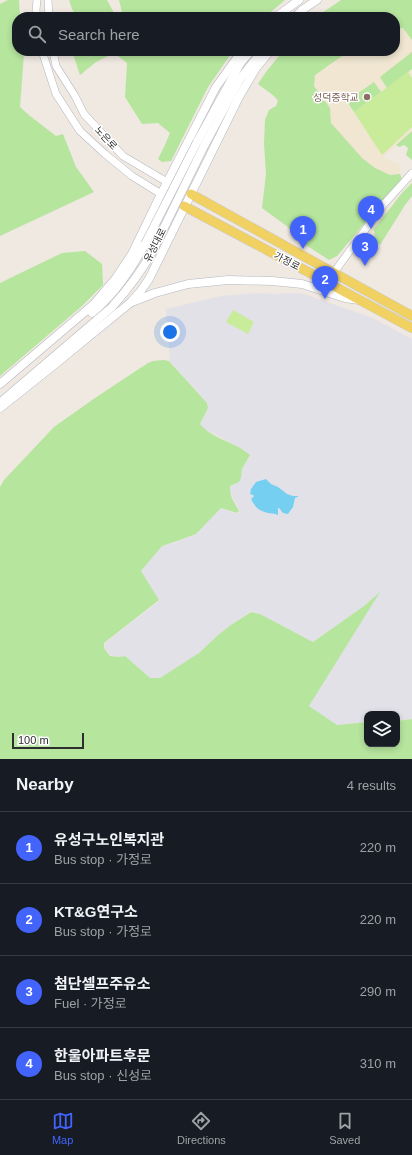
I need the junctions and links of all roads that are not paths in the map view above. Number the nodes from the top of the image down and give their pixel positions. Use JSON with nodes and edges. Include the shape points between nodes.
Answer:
{"nodes":[{"id":1,"x":37,"y":0,"type":"edge"},
{"id":2,"x":48,"y":0,"type":"edge"},
{"id":3,"x":299,"y":0,"type":"edge"},
{"id":4,"x":305,"y":0,"type":"edge"},
{"id":5,"x":318,"y":0,"type":"edge"},
{"id":6,"x":36,"y":12,"type":"edge"},
{"id":7,"x":48,"y":12,"type":"edge"},
{"id":8,"x":283,"y":12,"type":"edge"},
{"id":9,"x":290,"y":12,"type":"edge"},
{"id":10,"x":300,"y":12,"type":"edge"},
{"id":11,"x":305,"y":12,"type":"edge"},
{"id":12,"x":44,"y":56,"type":"edge"},
{"id":13,"x":54,"y":56,"type":"edge"},
{"id":14,"x":238,"y":56,"type":"edge"},
{"id":15,"x":246,"y":56,"type":"edge"},
{"id":16,"x":258,"y":56,"type":"edge"},
{"id":17,"x":266,"y":56,"type":"edge"},
{"id":18,"x":201,"y":144,"type":"junction"},
{"id":19,"x":412,"y":173,"type":"edge"},
{"id":20,"x":167,"y":182,"type":"junction"},
{"id":21,"x":161,"y":194,"type":"junction"},
{"id":22,"x":191,"y":194,"type":"junction"},
{"id":23,"x":184,"y":206,"type":"junction"},
{"id":24,"x":334,"y":273,"type":"junction"},
{"id":25,"x":327,"y":282,"type":"junction"},
{"id":26,"x":361,"y":301,"type":"junction"},
{"id":27,"x":130,"y":302,"type":"junction"},
{"id":28,"x":412,"y":316,"type":"edge"},
{"id":29,"x":412,"y":328,"type":"edge"},
{"id":30,"x":0,"y":384,"type":"edge"},
{"id":31,"x":0,"y":390,"type":"edge"},
{"id":32,"x":0,"y":402,"type":"edge"},
{"id":33,"x":0,"y":408,"type":"edge"}],
"edges":[{"from":1,"to":6,"type":"street"},
{"from":2,"to":7,"type":"street"},
{"from":3,"to":8,"type":"main road"},
{"from":4,"to":9,"type":"main road"},
{"from":5,"to":10,"type":"main road"},
{"from":5,"to":11,"type":"main road"},
{"from":12,"to":21,"type":"street","name":"노은로","via":[[56,94],[80,131],[132,176]]},
{"from":13,"to":20,"type":"street","name":"노은로","via":[[56,66],[84,114],[123,156]]},
{"from":14,"to":20,"type":"main road","via":[[216,87]]},
{"from":15,"to":18,"type":"main road","name":"유성대로"},
{"from":16,"to":18,"type":"main road","name":"유성대로","via":[[240,79]]},
{"from":17,"to":22,"type":"main road","via":[[239,97]]},
{"from":18,"to":31,"type":"main road","name":"유성대로","bridge":true,"via":[[126,277],[113,293]]},
{"from":18,"to":32,"type":"main road","name":"유성대로","bridge":true,"via":[[154,248],[126,292],[112,307]]},
{"from":19,"to":24,"type":"street","via":[[384,204]]},
{"from":20,"to":21,"type":"main road"},
{"from":20,"to":22,"type":"main road","name":"노은로"},
{"from":21,"to":23,"type":"main road","name":"가정로"},
{"from":21,"to":30,"type":"main road","via":[[132,254],[94,304]]},
{"from":22,"to":23,"type":"main road"},
{"from":22,"to":24,"type":"main road","name":"가정로"},
{"from":23,"to":25,"type":"main road","name":"가정로"},
{"from":23,"to":27,"type":"main road","via":[[149,279]]},
{"from":24,"to":25,"type":"street"},
{"from":24,"to":28,"type":"main road","name":"가정로"},
{"from":25,"to":26,"type":"main road","name":"가정로"},
{"from":26,"to":27,"type":"main road","via":[[302,284],[228,280],[188,284]]},
{"from":26,"to":29,"type":"main road","name":"가정로"},
{"from":27,"to":33,"type":"main road"}]}
